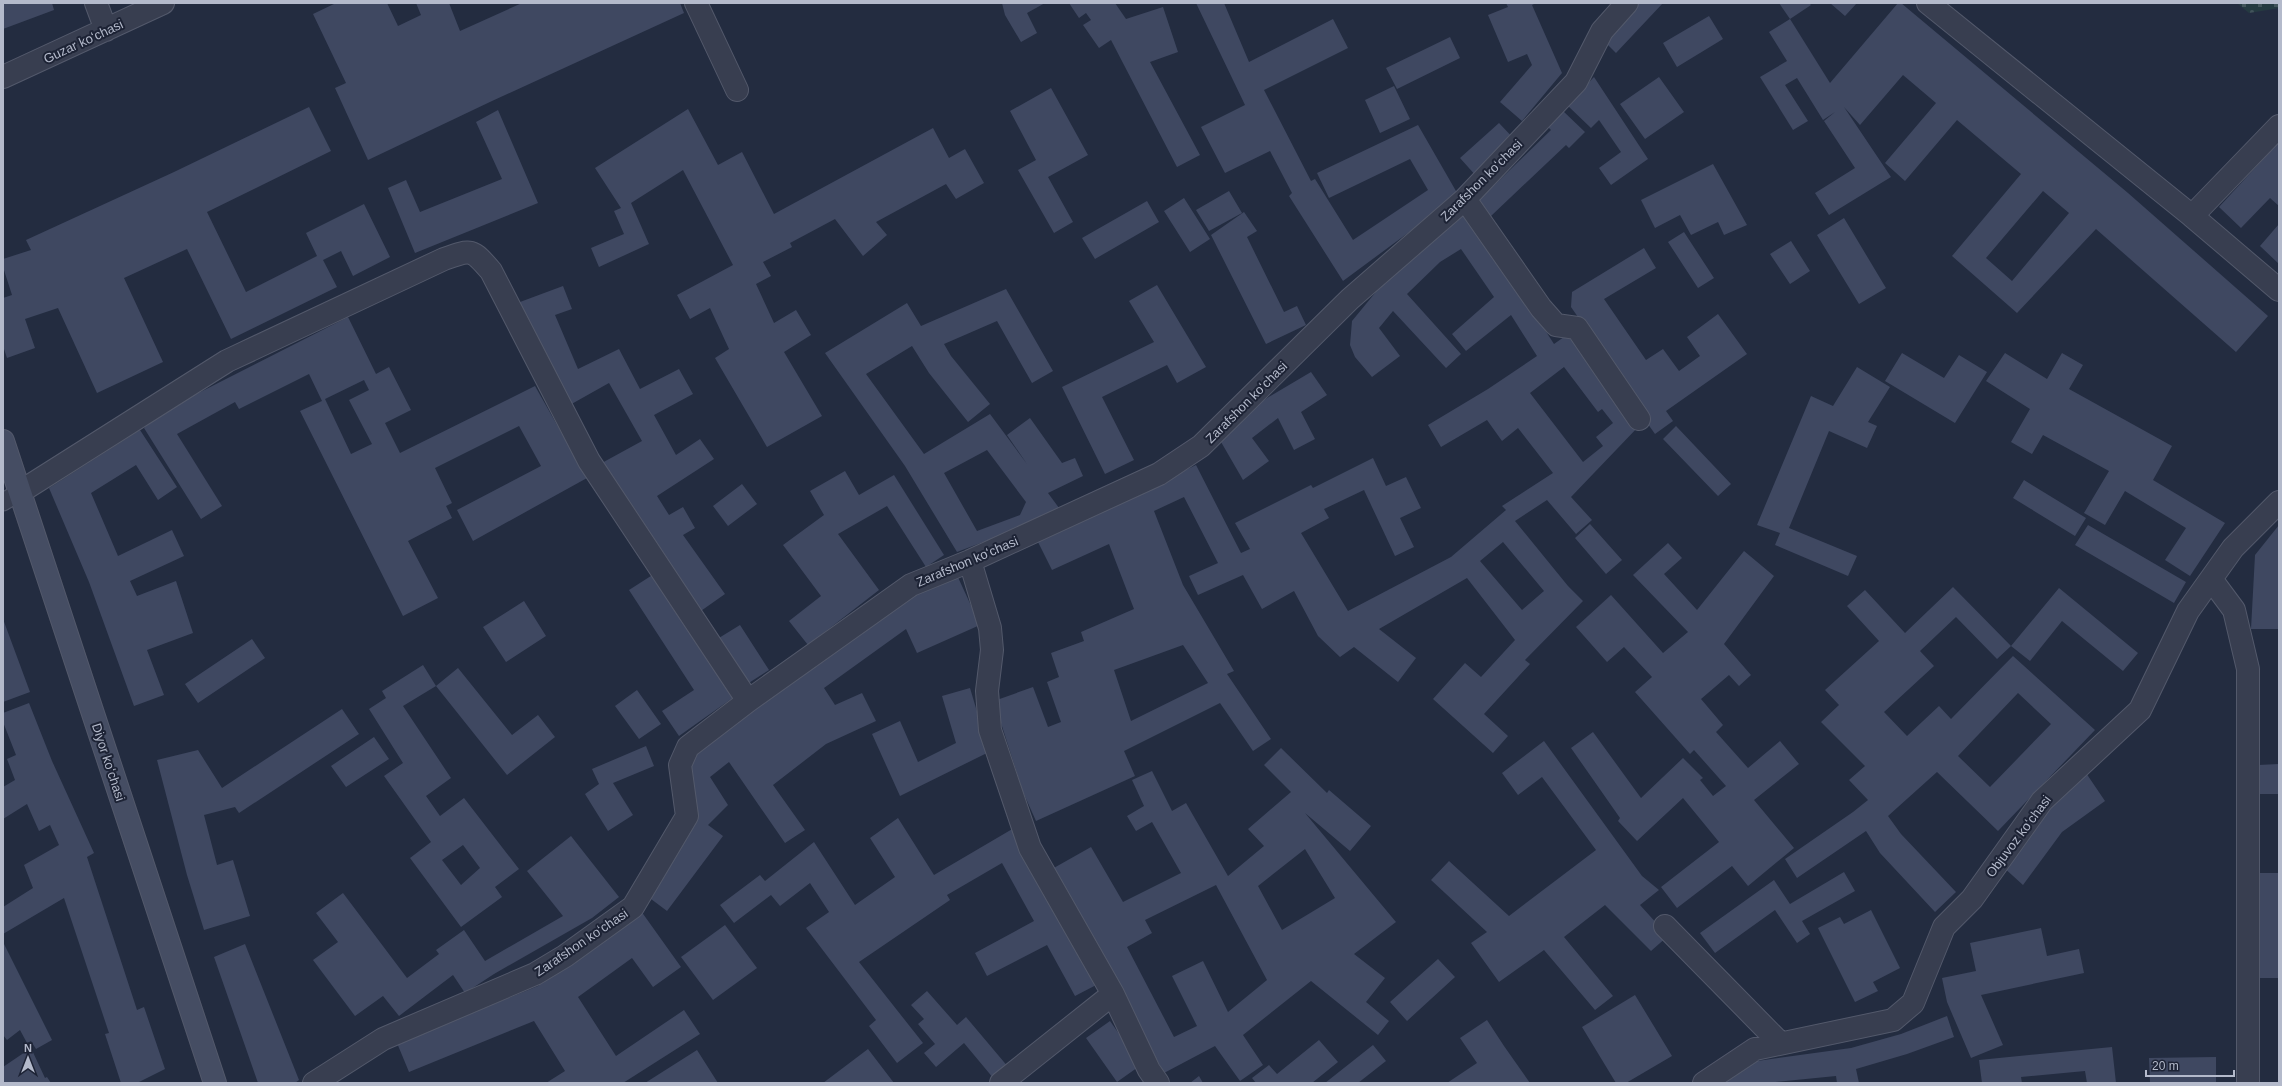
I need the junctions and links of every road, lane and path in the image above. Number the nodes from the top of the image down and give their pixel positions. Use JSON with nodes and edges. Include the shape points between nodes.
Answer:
{"nodes":[{"id":1,"x":96,"y":3,"type":"edge"},
{"id":2,"x":163,"y":3,"type":"edge"},
{"id":3,"x":696,"y":3,"type":"edge"},
{"id":4,"x":1627,"y":3,"type":"edge"},
{"id":5,"x":1928,"y":3,"type":"edge"},
{"id":6,"x":106,"y":30,"type":"junction"},
{"id":7,"x":3,"y":77,"type":"edge"},
{"id":8,"x":737,"y":90,"type":"dead end"},
{"id":9,"x":2279,"y":126,"type":"edge"},
{"id":10,"x":1465,"y":199,"type":"junction"},
{"id":11,"x":2192,"y":216,"type":"junction"},
{"id":12,"x":2279,"y":290,"type":"edge"},
{"id":13,"x":1639,"y":419,"type":"dead end"},
{"id":14,"x":3,"y":441,"type":"edge"},
{"id":15,"x":12,"y":497,"type":"edge"},
{"id":16,"x":2279,"y":502,"type":"edge"},
{"id":17,"x":970,"y":561,"type":"junction"},
{"id":18,"x":2211,"y":579,"type":"junction"},
{"id":19,"x":748,"y":701,"type":"junction"},
{"id":20,"x":1664,"y":926,"type":"dead end"},
{"id":21,"x":1113,"y":994,"type":"junction"},
{"id":22,"x":1780,"y":1043,"type":"junction"},
{"id":23,"x":215,"y":1083,"type":"edge"},
{"id":24,"x":314,"y":1083,"type":"edge"},
{"id":25,"x":1001,"y":1083,"type":"edge"},
{"id":26,"x":1158,"y":1083,"type":"edge"},
{"id":27,"x":1704,"y":1083,"type":"edge"},
{"id":28,"x":2248,"y":1083,"type":"edge"}],
"edges":[{"from":1,"to":6,"type":"street"},
{"from":2,"to":6,"type":"street","name":"Guzar koʻchasi"},
{"from":3,"to":8,"type":"street"},
{"from":4,"to":10,"type":"street","name":"Zarafshon koʻchasi","via":[[1602,31],[1576,82]]},
{"from":5,"to":11,"type":"street"},
{"from":6,"to":7,"type":"street","name":"Guzar koʻchasi"},
{"from":9,"to":11,"type":"street"},
{"from":10,"to":13,"type":"street","via":[[1541,308],[1556,325],[1577,328]]},
{"from":10,"to":17,"type":"street","name":"Zarafshon koʻchasi","via":[[1350,299],[1201,446],[1159,474]]},
{"from":11,"to":12,"type":"street"},
{"from":14,"to":15,"type":"main road","name":"Diyor koʻchasi"},
{"from":15,"to":19,"type":"street","via":[[227,361],[444,259],[464,252],[476,254],[491,271],[589,461]]},
{"from":15,"to":23,"type":"main road","name":"Diyor koʻchasi"},
{"from":16,"to":18,"type":"street","name":"Objuvoz koʻchasi","via":[[2233,548]]},
{"from":17,"to":19,"type":"street","name":"Zarafshon koʻchasi","via":[[911,585]]},
{"from":17,"to":21,"type":"street","via":[[990,628],[992,650],[987,691],[990,730],[1030,848]]},
{"from":18,"to":22,"type":"street","name":"Objuvoz koʻchasi","via":[[2188,610],[2140,710],[2042,801],[1972,899],[1944,927],[1913,1003],[1893,1020]]},
{"from":18,"to":28,"type":"street","via":[[2234,610],[2248,669]]},
{"from":19,"to":24,"type":"street","name":"Zarafshon koʻchasi","via":[[688,747],[680,765],[687,816],[633,907],[571,952],[535,974],[383,1039]]},
{"from":20,"to":22,"type":"street"},
{"from":21,"to":25,"type":"street"},
{"from":21,"to":26,"type":"street","via":[[1149,1070]]},
{"from":22,"to":27,"type":"street","name":"Objuvoz koʻchasi","via":[[1755,1049]]}]}
